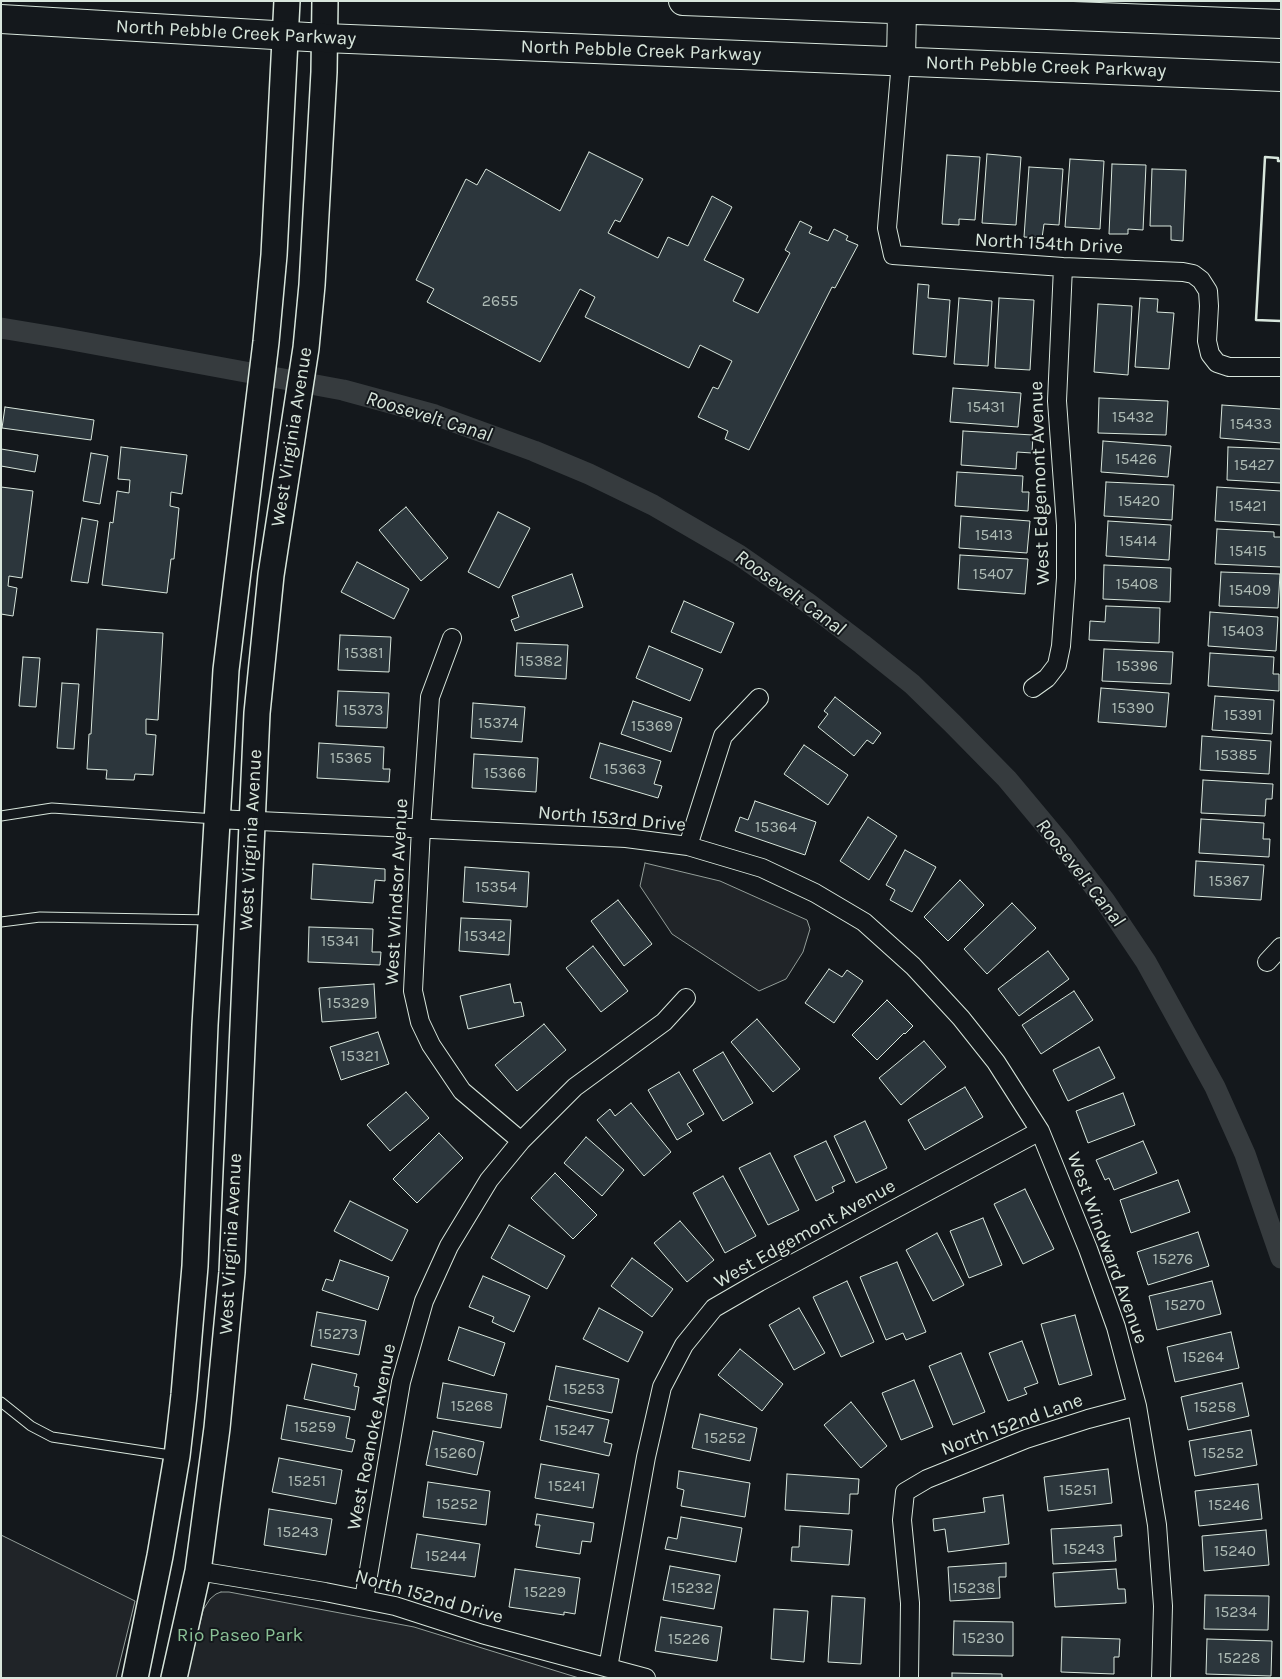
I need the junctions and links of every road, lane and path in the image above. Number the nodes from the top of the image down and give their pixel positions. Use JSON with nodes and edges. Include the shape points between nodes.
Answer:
{"nodes":[{"id":1,"x":287,"y":1,"type":"edge"},
{"id":2,"x":325,"y":1,"type":"edge"},
{"id":3,"x":682,"y":1,"type":"edge"},
{"id":4,"x":902,"y":10,"type":"junction"},
{"id":5,"x":1,"y":20,"type":"edge"},
{"id":6,"x":1281,"y":24,"type":"edge"},
{"id":7,"x":285,"y":36,"type":"junction"},
{"id":8,"x":325,"y":38,"type":"junction"},
{"id":9,"x":901,"y":61,"type":"junction"},
{"id":10,"x":1281,"y":77,"type":"edge"},
{"id":11,"x":1063,"y":266,"type":"junction"},
{"id":12,"x":1281,"y":367,"type":"edge"},
{"id":13,"x":452,"y":638,"type":"dead end"},
{"id":14,"x":1033,"y":688,"type":"dead end"},
{"id":15,"x":759,"y":698,"type":"dead end"},
{"id":16,"x":1,"y":816,"type":"edge"},
{"id":17,"x":216,"y":819,"type":"junction"},
{"id":18,"x":251,"y":820,"type":"junction"},
{"id":19,"x":421,"y":828,"type":"junction"},
{"id":20,"x":688,"y":846,"type":"junction"},
{"id":21,"x":211,"y":920,"type":"junction"},
{"id":22,"x":1,"y":922,"type":"edge"},
{"id":23,"x":1281,"y":948,"type":"edge"},
{"id":24,"x":1267,"y":962,"type":"dead end"},
{"id":25,"x":686,"y":998,"type":"dead end"},
{"id":26,"x":1040,"y":1132,"type":"junction"},
{"id":27,"x":521,"y":1141,"type":"junction"},
{"id":28,"x":1,"y":1402,"type":"edge"},
{"id":29,"x":1137,"y":1406,"type":"junction"},
{"id":30,"x":177,"y":1456,"type":"junction"},
{"id":31,"x":198,"y":1571,"type":"junction"},
{"id":32,"x":364,"y":1600,"type":"junction"},
{"id":33,"x":608,"y":1668,"type":"junction"},
{"id":34,"x":135,"y":1678,"type":"edge"},
{"id":35,"x":174,"y":1678,"type":"edge"},
{"id":36,"x":646,"y":1678,"type":"edge"},
{"id":37,"x":909,"y":1678,"type":"edge"},
{"id":38,"x":1161,"y":1678,"type":"edge"}],
"edges":[{"from":1,"to":7,"type":"main road","name":"West Virginia Avenue"},
{"from":2,"to":8,"type":"main road","name":"West Virginia Avenue"},
{"from":3,"to":4,"type":"main road"},
{"from":4,"to":6,"type":"main road"},
{"from":4,"to":9,"type":"main road"},
{"from":5,"to":7,"type":"main road","name":"North Pebble Creek Parkway"},
{"from":7,"to":8,"type":"main road","name":"North Pebble Creek Parkway"},
{"from":7,"to":17,"type":"main road","name":"West Virginia Avenue","via":[[277,222],[266,342],[230,630]]},
{"from":8,"to":9,"type":"main road","name":"North Pebble Creek Parkway"},
{"from":8,"to":18,"type":"main road","name":"West Virginia Avenue","via":[[317,222],[306,348],[263,643]]},
{"from":9,"to":10,"type":"main road","name":"North Pebble Creek Parkway"},
{"from":9,"to":11,"type":"street","name":"North 154th Drive","via":[[887,228],[893,255]]},
{"from":11,"to":12,"type":"street","name":"North 154th Drive","via":[[1193,274],[1208,292],[1207,341],[1217,364]]},
{"from":11,"to":14,"type":"street","name":"West Edgemont Avenue","via":[[1057,401],[1066,525],[1061,646],[1057,665]]},
{"from":13,"to":19,"type":"street","name":"West Windsor Avenue","via":[[430,697]]},
{"from":15,"to":20,"type":"street","via":[[723,736]]},
{"from":16,"to":17,"type":"lane","via":[[52,808]]},
{"from":17,"to":18,"type":"street","name":"North 153rd Drive"},
{"from":17,"to":21,"type":"main road","name":"West Virginia Avenue"},
{"from":18,"to":19,"type":"street","name":"North 153rd Drive"},
{"from":18,"to":31,"type":"main road","name":"West Virginia Avenue","via":[[232,1272],[217,1428]]},
{"from":19,"to":20,"type":"street","name":"North 153rd Drive","via":[[626,838]]},
{"from":19,"to":27,"type":"street","name":"West Windsor Avenue","via":[[413,991],[420,1022],[431,1045],[462,1091]]},
{"from":20,"to":26,"type":"street","name":"North 153rd Drive","via":[[762,868],[815,893],[864,922],[913,966],[961,1018],[996,1062]]},
{"from":21,"to":22,"type":"lane","via":[[40,917]]},
{"from":21,"to":30,"type":"main road","name":"West Virginia Avenue","via":[[194,1266]]},
{"from":23,"to":24,"type":"street"},
{"from":25,"to":27,"type":"street","name":"West Roanoke Avenue","via":[[664,1022],[575,1088]]},
{"from":26,"to":29,"type":"street","name":"West Windward Avenue","via":[[1116,1327]]},
{"from":26,"to":33,"type":"street","name":"West Edgemont Avenue","via":[[714,1308],[684,1345],[662,1387],[629,1542]]},
{"from":27,"to":32,"type":"street","name":"West Roanoke Avenue","via":[[489,1180],[454,1237],[424,1301],[400,1382]]},
{"from":28,"to":30,"type":"lane","via":[[31,1426],[52,1437]]},
{"from":29,"to":37,"type":"street","name":"North 152nd Lane","via":[[1026,1439],[927,1479],[905,1492],[902,1520],[910,1603]]},
{"from":29,"to":38,"type":"street","name":"West Windward Avenue","via":[[1158,1525],[1163,1606]]},
{"from":30,"to":34,"type":"main road","name":"West Virginia Avenue"},
{"from":31,"to":32,"type":"street","name":"North 152nd Drive"},
{"from":31,"to":35,"type":"main road","name":"West Virginia Avenue"},
{"from":32,"to":33,"type":"street","name":"North 152nd Drive","via":[[395,1606],[482,1634]]},
{"from":33,"to":36,"type":"street","name":"North 152nd Drive"}]}
